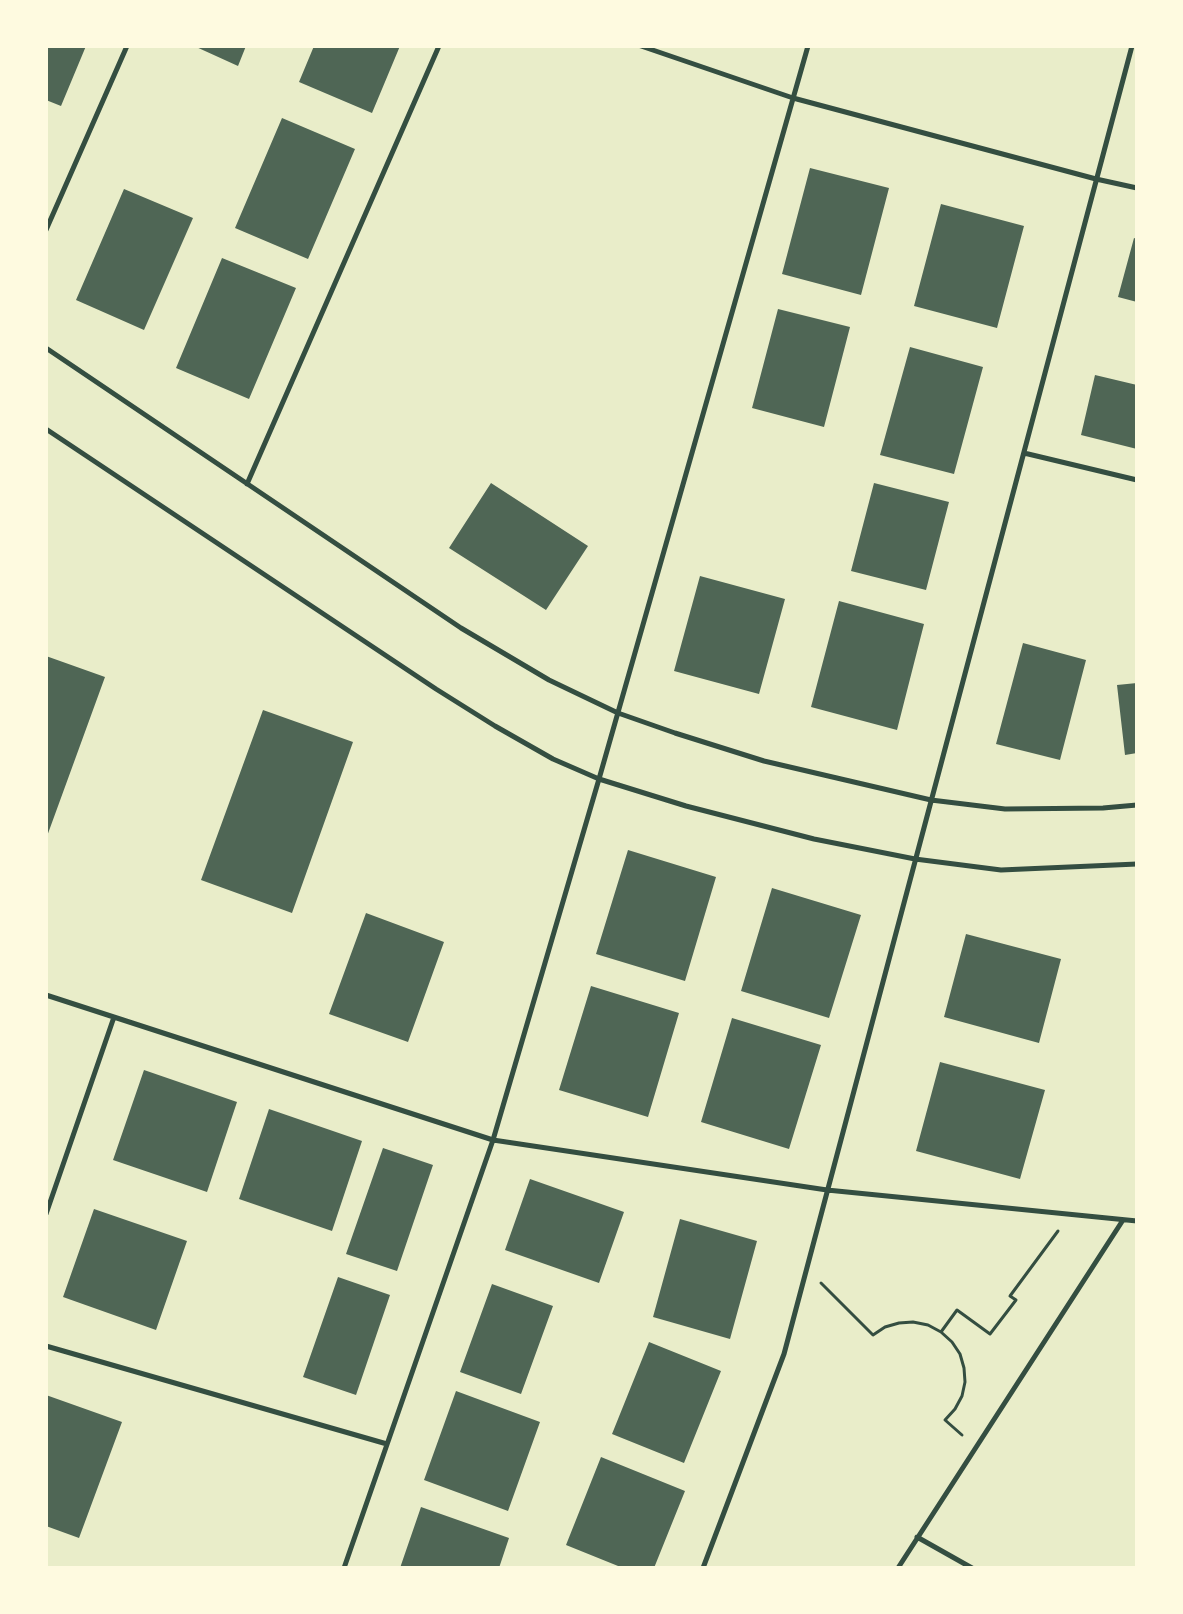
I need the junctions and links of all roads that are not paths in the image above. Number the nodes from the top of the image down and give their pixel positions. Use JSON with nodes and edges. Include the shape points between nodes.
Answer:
{"nodes":[{"id":1,"x":127,"y":46,"type":"edge"},
{"id":2,"x":439,"y":46,"type":"edge"},
{"id":3,"x":641,"y":46,"type":"edge"},
{"id":4,"x":808,"y":46,"type":"edge"},
{"id":5,"x":1132,"y":46,"type":"edge"},
{"id":6,"x":793,"y":98,"type":"junction"},
{"id":7,"x":1096,"y":179,"type":"junction"},
{"id":8,"x":1137,"y":188,"type":"edge"},
{"id":9,"x":46,"y":230,"type":"edge"},
{"id":10,"x":46,"y":348,"type":"edge"},
{"id":11,"x":46,"y":429,"type":"edge"},
{"id":12,"x":1024,"y":453,"type":"junction"},
{"id":13,"x":1137,"y":480,"type":"edge"},
{"id":14,"x":247,"y":484,"type":"junction"},
{"id":15,"x":618,"y":713,"type":"junction"},
{"id":16,"x":599,"y":779,"type":"junction"},
{"id":17,"x":931,"y":800,"type":"junction"},
{"id":18,"x":1137,"y":805,"type":"edge"},
{"id":19,"x":916,"y":859,"type":"junction"},
{"id":20,"x":1137,"y":864,"type":"edge"},
{"id":21,"x":46,"y":995,"type":"edge"},
{"id":22,"x":114,"y":1017,"type":"junction"},
{"id":23,"x":494,"y":1140,"type":"junction"},
{"id":24,"x":827,"y":1190,"type":"junction"},
{"id":25,"x":46,"y":1214,"type":"edge"},
{"id":26,"x":1123,"y":1220,"type":"junction"},
{"id":27,"x":1137,"y":1221,"type":"edge"},
{"id":28,"x":46,"y":1346,"type":"edge"},
{"id":29,"x":387,"y":1444,"type":"junction"},
{"id":30,"x":917,"y":1537,"type":"junction"},
{"id":31,"x":344,"y":1568,"type":"edge"},
{"id":32,"x":703,"y":1568,"type":"edge"},
{"id":33,"x":898,"y":1568,"type":"edge"},
{"id":34,"x":972,"y":1568,"type":"edge"}],
"edges":[{"from":1,"to":9,"type":"street"},
{"from":2,"to":14,"type":"street"},
{"from":3,"to":6,"type":"street"},
{"from":4,"to":6,"type":"street"},
{"from":5,"to":7,"type":"street"},
{"from":6,"to":7,"type":"street"},
{"from":6,"to":15,"type":"street"},
{"from":7,"to":8,"type":"street"},
{"from":7,"to":12,"type":"street"},
{"from":10,"to":14,"type":"street"},
{"from":11,"to":16,"type":"street","via":[[436,689],[553,759]]},
{"from":12,"to":13,"type":"street"},
{"from":12,"to":17,"type":"street"},
{"from":14,"to":15,"type":"street","via":[[461,628],[549,680]]},
{"from":15,"to":16,"type":"street"},
{"from":15,"to":17,"type":"street","via":[[764,761]]},
{"from":16,"to":19,"type":"street","via":[[686,806],[814,839]]},
{"from":16,"to":23,"type":"street"},
{"from":17,"to":18,"type":"street","via":[[1005,809]]},
{"from":17,"to":19,"type":"street"},
{"from":19,"to":20,"type":"street","via":[[1001,870]]},
{"from":19,"to":24,"type":"street"},
{"from":21,"to":22,"type":"street"},
{"from":22,"to":23,"type":"street"},
{"from":22,"to":25,"type":"street"},
{"from":23,"to":24,"type":"street"},
{"from":23,"to":29,"type":"street"},
{"from":24,"to":26,"type":"street"},
{"from":24,"to":32,"type":"street","via":[[784,1354]]},
{"from":26,"to":27,"type":"street"},
{"from":26,"to":30,"type":"street"},
{"from":28,"to":29,"type":"street"},
{"from":29,"to":31,"type":"street"},
{"from":30,"to":33,"type":"street"},
{"from":30,"to":34,"type":"street"}]}
